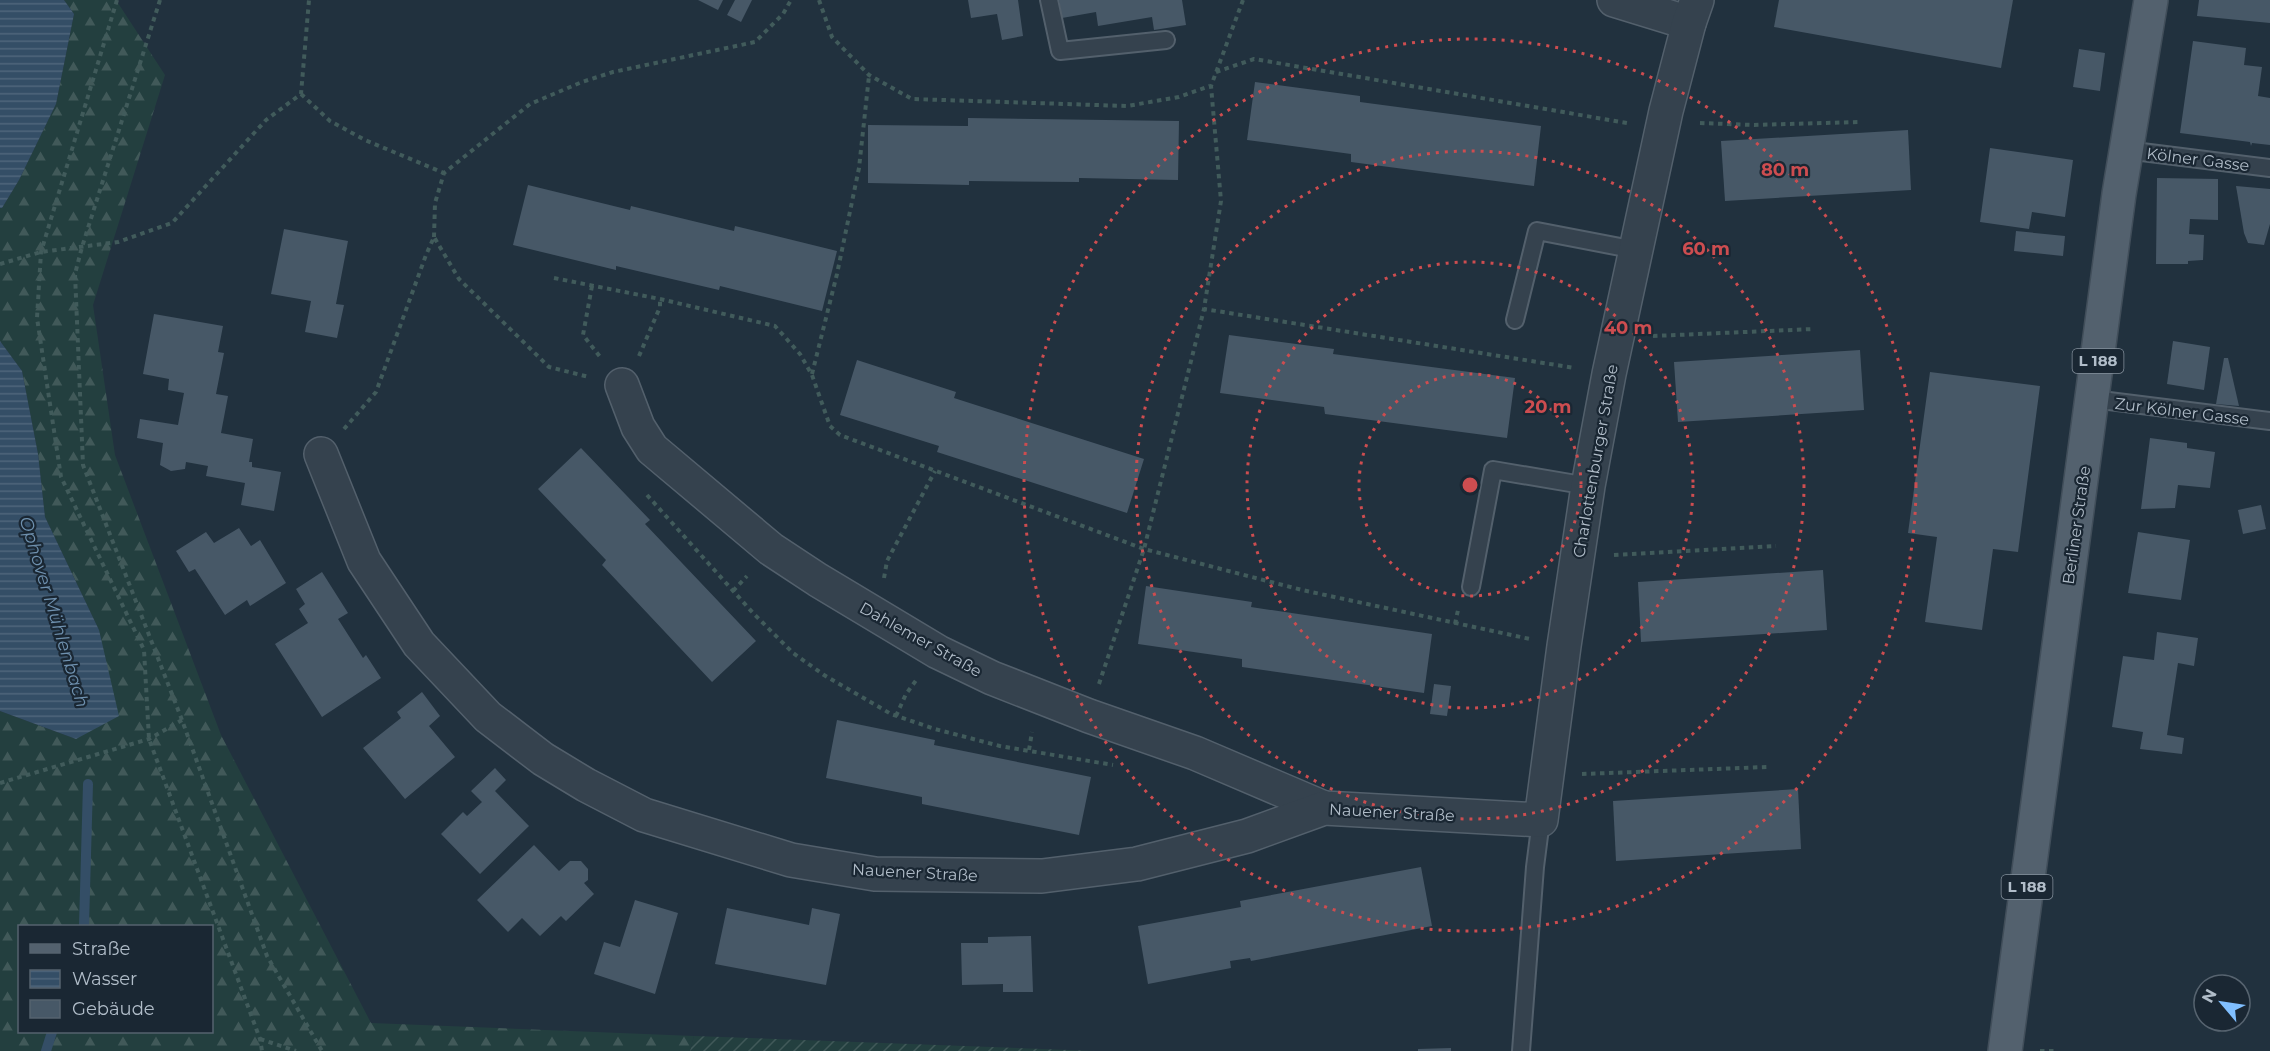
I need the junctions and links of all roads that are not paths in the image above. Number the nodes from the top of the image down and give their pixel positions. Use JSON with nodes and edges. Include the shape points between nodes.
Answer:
{"nodes":[{"id":1,"x":1049,"y":0,"type":"edge"},
{"id":2,"x":1614,"y":0,"type":"edge"},
{"id":3,"x":2151,"y":0,"type":"edge"},
{"id":4,"x":1693,"y":12,"type":"edge"},
{"id":5,"x":1166,"y":40,"type":"dead end"},
{"id":6,"x":2126,"y":150,"type":"junction"},
{"id":7,"x":2270,"y":168,"type":"edge"},
{"id":8,"x":1636,"y":250,"type":"junction"},
{"id":9,"x":1515,"y":320,"type":"dead end"},
{"id":10,"x":622,"y":385,"type":"road end"},
{"id":11,"x":2093,"y":399,"type":"junction"},
{"id":12,"x":2270,"y":421,"type":"edge"},
{"id":13,"x":321,"y":454,"type":"road end"},
{"id":14,"x":1588,"y":486,"type":"junction"},
{"id":15,"x":1471,"y":587,"type":"dead end"},
{"id":16,"x":1324,"y":807,"type":"junction"},
{"id":17,"x":1541,"y":820,"type":"junction"},
{"id":18,"x":1521,"y":1051,"type":"edge"},
{"id":19,"x":2005,"y":1051,"type":"edge"}],
"edges":[{"from":1,"to":5,"type":"lane","via":[[1059,51]]},
{"from":2,"to":4,"type":"street"},
{"from":3,"to":6,"type":"main road","name":"Berliner Straße","number":"L 188"},
{"from":4,"to":8,"type":"street","name":"Charlottenburger Straße","via":[[1664,120]]},
{"from":6,"to":7,"type":"lane","name":"Kölner Gasse"},
{"from":6,"to":11,"type":"main road","name":"Berliner Straße","number":"L 188"},
{"from":8,"to":9,"type":"lane","via":[[1537,231]]},
{"from":8,"to":14,"type":"street","name":"Charlottenburger Straße"},
{"from":10,"to":16,"type":"street","name":"Dahlemer Straße","via":[[638,427],[652,449],[771,549],[874,614],[992,678],[1196,753]]},
{"from":11,"to":12,"type":"lane","name":"Zur Kölner Gasse"},
{"from":11,"to":19,"type":"main road","name":"Berliner Straße","number":"L 188"},
{"from":13,"to":16,"type":"street","name":"Nauener Straße","via":[[364,561],[419,644],[488,717],[543,759],[644,815],[791,860],[875,874],[1042,876],[1137,864],[1247,836]]},
{"from":14,"to":15,"type":"lane","via":[[1493,470]]},
{"from":14,"to":17,"type":"street","name":"Charlottenburger Straße"},
{"from":16,"to":17,"type":"street","name":"Nauener Straße"},
{"from":17,"to":18,"type":"lane"}]}
